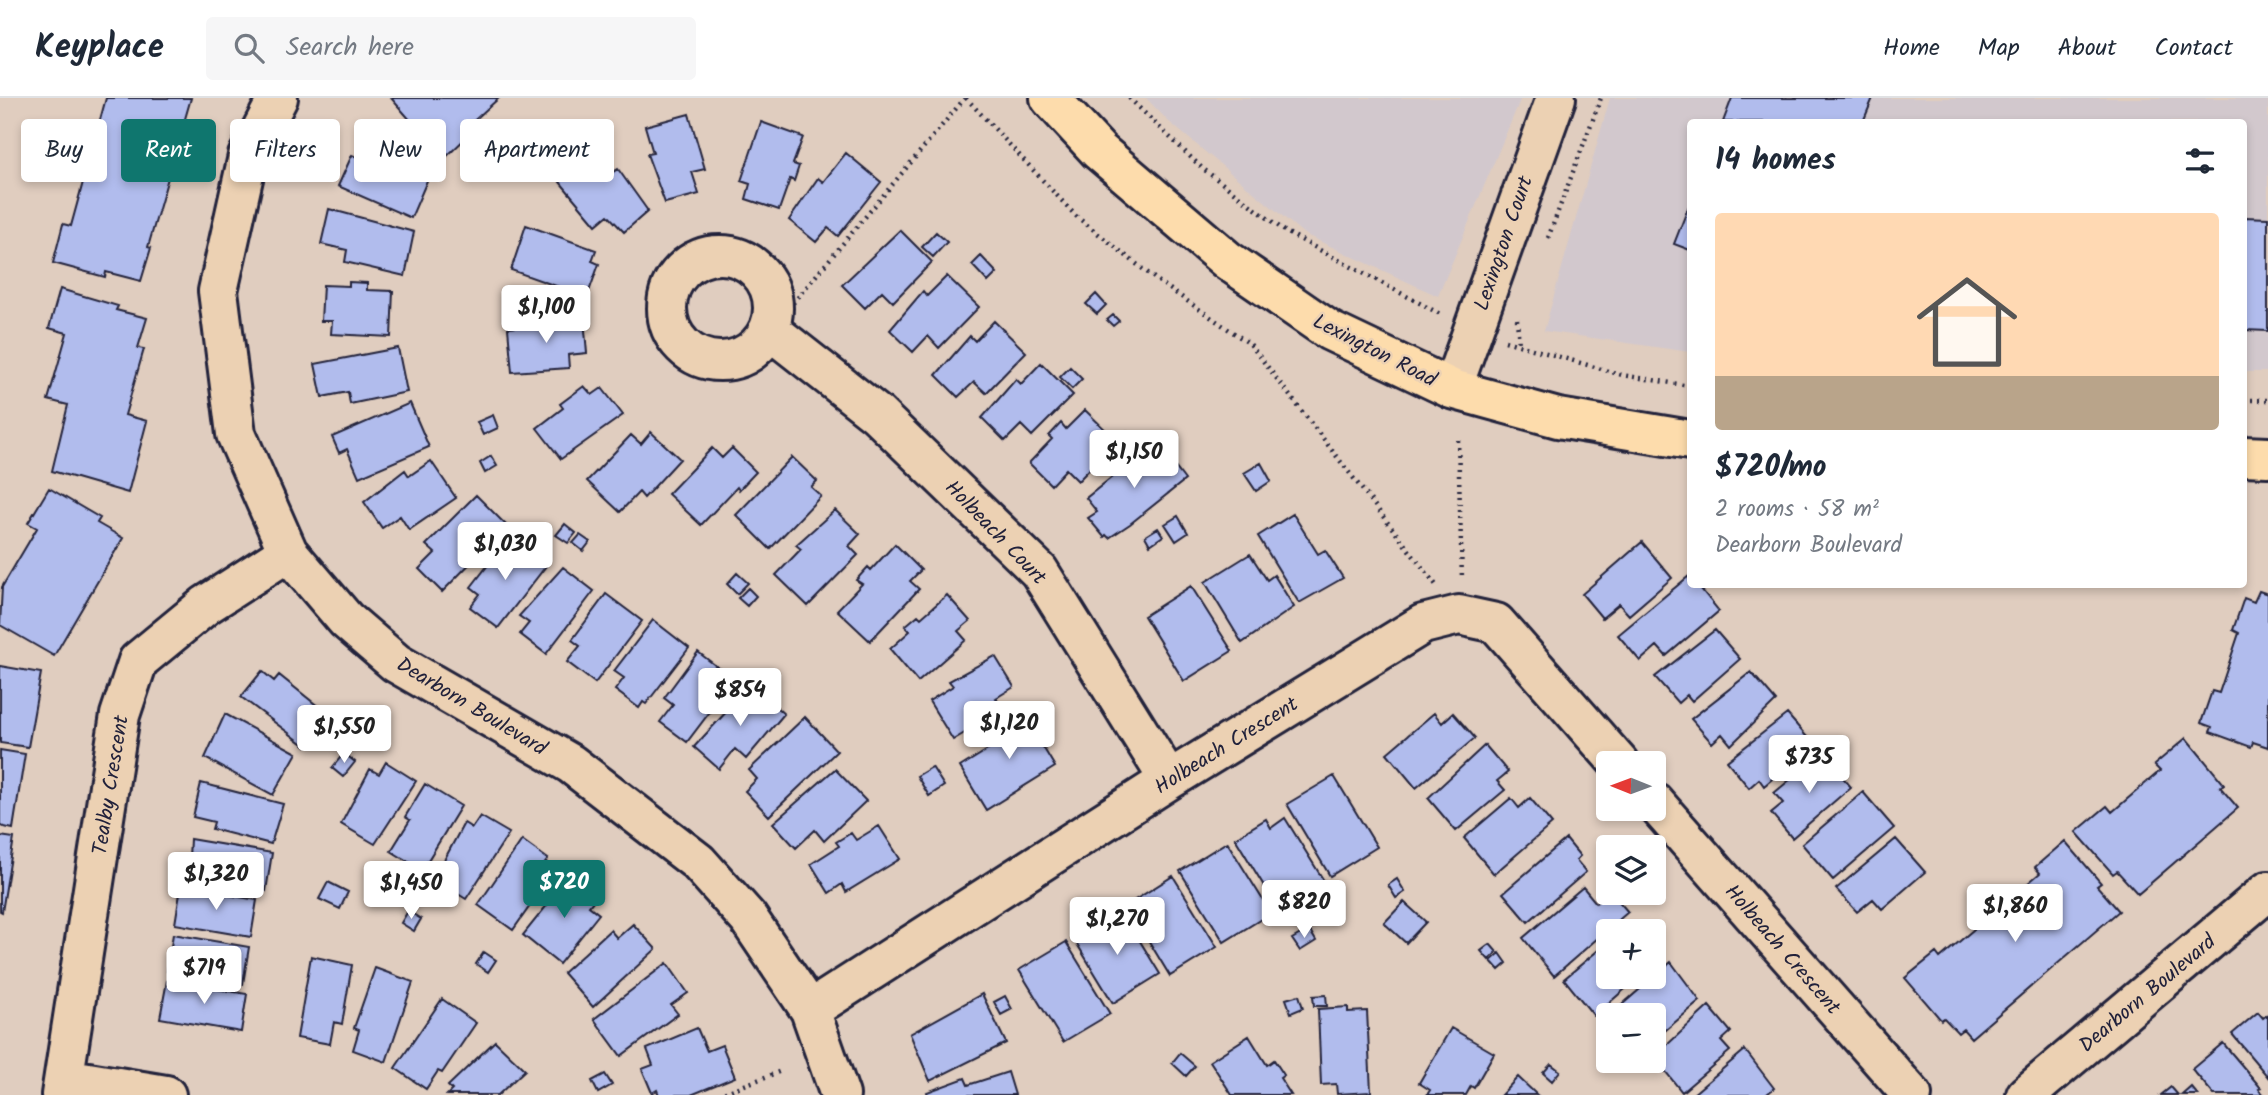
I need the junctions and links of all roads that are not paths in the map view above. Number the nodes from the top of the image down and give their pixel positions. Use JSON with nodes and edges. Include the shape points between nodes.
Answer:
{"nodes":[{"id":1,"x":278,"y":98,"type":"edge"},
{"id":2,"x":1050,"y":98,"type":"edge"},
{"id":3,"x":1556,"y":98,"type":"edge"},
{"id":4,"x":770,"y":330,"type":"road end"},
{"id":5,"x":1452,"y":388,"type":"junction"},
{"id":6,"x":1687,"y":440,"type":"edge"},
{"id":7,"x":2247,"y":456,"type":"edge"},
{"id":8,"x":2268,"y":457,"type":"edge"},
{"id":9,"x":288,"y":552,"type":"junction"},
{"id":10,"x":1608,"y":751,"type":"edge"},
{"id":11,"x":1169,"y":780,"type":"junction"},
{"id":12,"x":1666,"y":816,"type":"edge"},
{"id":13,"x":2268,"y":891,"type":"edge"},
{"id":14,"x":810,"y":1010,"type":"junction"},
{"id":15,"x":62,"y":1086,"type":"edge"},
{"id":16,"x":166,"y":1095,"type":"edge"},
{"id":17,"x":840,"y":1095,"type":"edge"},
{"id":18,"x":1912,"y":1095,"type":"edge"},
{"id":19,"x":2026,"y":1095,"type":"edge"}],
"edges":[{"from":1,"to":9,"type":"street","name":"Dearborn Boulevard","via":[[248,156],[218,291],[236,435]]},
{"from":2,"to":5,"type":"main road","name":"Lexington Road","via":[[1099,151],[1227,260],[1330,331]]},
{"from":3,"to":5,"type":"street","name":"Lexington Court"},
{"from":4,"to":11,"type":"street","name":"Holbeach Court","via":[[877,414],[1039,571]]},
{"from":5,"to":6,"type":"main road","name":"Lexington Road","via":[[1558,418]]},
{"from":7,"to":8,"type":"main road"},
{"from":9,"to":14,"type":"street","name":"Dearborn Boulevard","via":[[346,620],[396,663],[571,764],[698,862],[748,918]]},
{"from":9,"to":15,"type":"street","name":"Tealby Crescent","via":[[206,605],[138,661],[120,715]]},
{"from":10,"to":11,"type":"street","name":"Holbeach Crescent","via":[[1496,623],[1460,603]]},
{"from":11,"to":14,"type":"street","name":"Holbeach Crescent"},
{"from":12,"to":18,"type":"street","name":"Holbeach Crescent"},
{"from":13,"to":19,"type":"street","name":"Dearborn Boulevard"},
{"from":14,"to":17,"type":"street","name":"Dearborn Boulevard"},
{"from":15,"to":16,"type":"street"}]}
